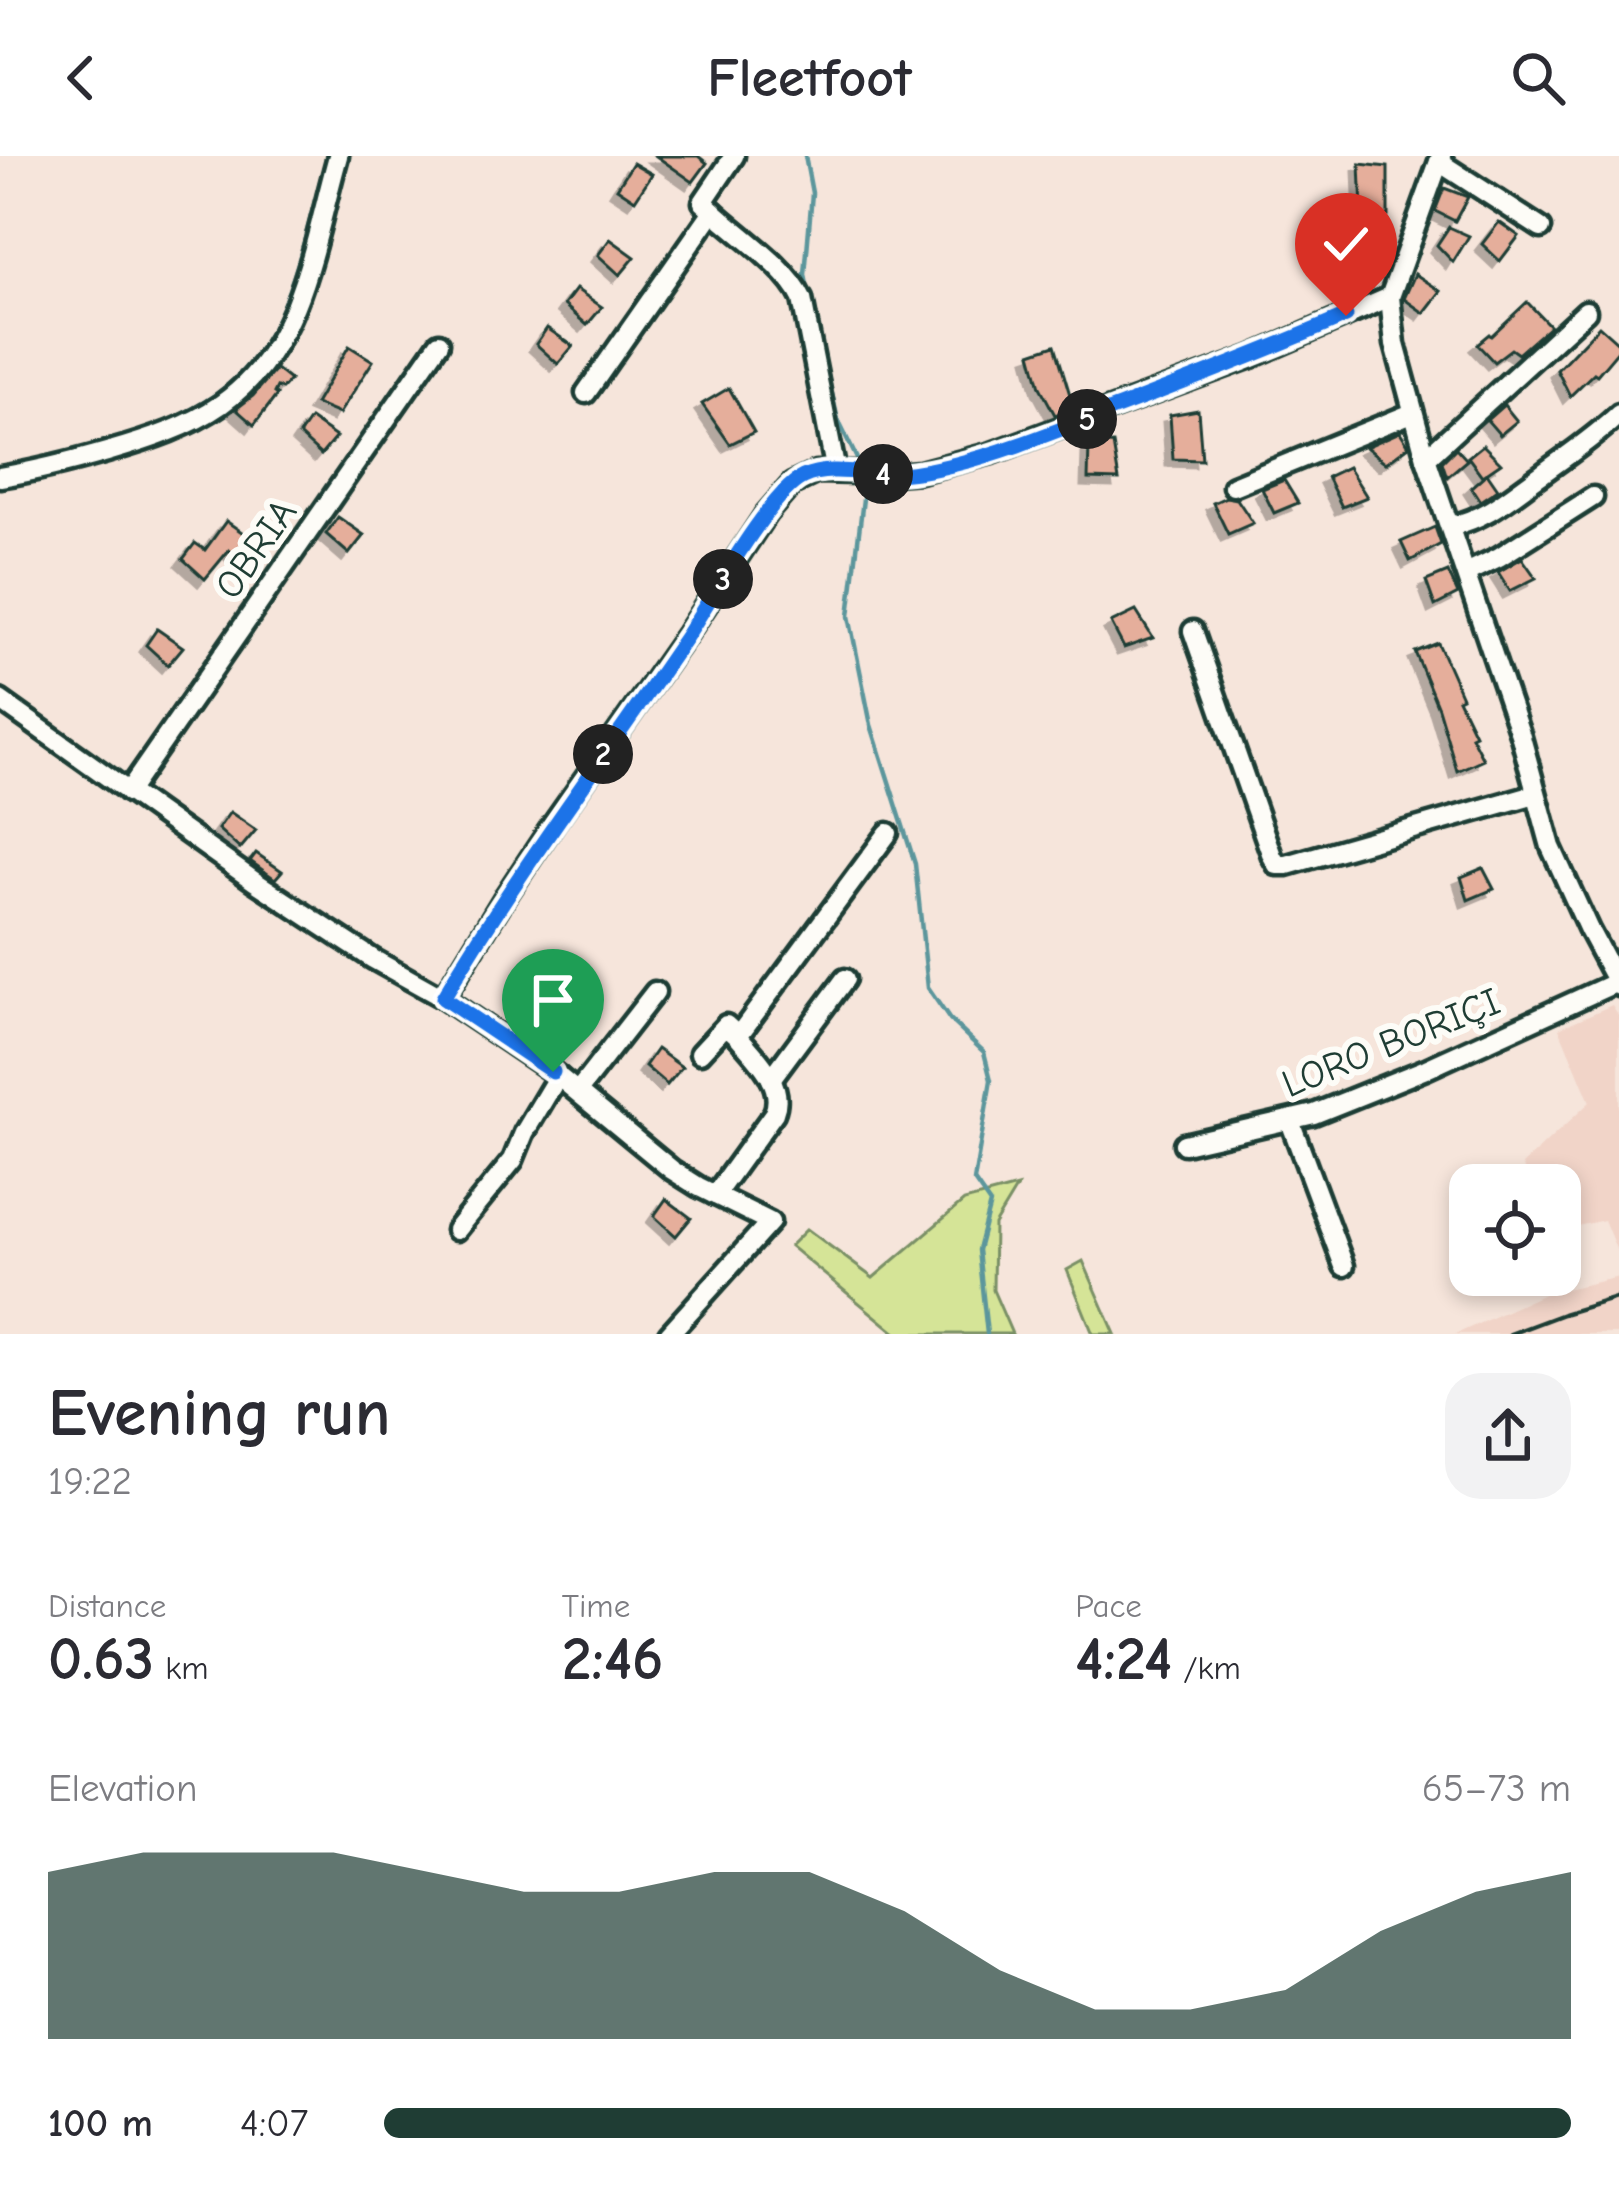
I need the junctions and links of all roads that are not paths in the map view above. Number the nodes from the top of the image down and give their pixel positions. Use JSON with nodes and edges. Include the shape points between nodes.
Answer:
{"nodes":[{"id":1,"x":338,"y":156,"type":"edge"},
{"id":2,"x":734,"y":156,"type":"edge"},
{"id":3,"x":1440,"y":159,"type":"edge"},
{"id":4,"x":712,"y":212,"type":"junction"},
{"id":5,"x":1541,"y":228,"type":"dead end"},
{"id":6,"x":1390,"y":297,"type":"junction"},
{"id":7,"x":1586,"y":310,"type":"dead end"},
{"id":8,"x":439,"y":344,"type":"dead end"},
{"id":9,"x":586,"y":393,"type":"dead end"},
{"id":10,"x":1412,"y":413,"type":"junction"},
{"id":11,"x":1619,"y":414,"type":"edge"},
{"id":12,"x":1426,"y":458,"type":"junction"},
{"id":13,"x":836,"y":472,"type":"junction"},
{"id":14,"x":0,"y":477,"type":"edge"},
{"id":15,"x":1234,"y":486,"type":"dead end"},
{"id":16,"x":1592,"y":497,"type":"dead end"},
{"id":17,"x":1451,"y":526,"type":"junction"},
{"id":18,"x":1466,"y":573,"type":"junction"},
{"id":19,"x":1193,"y":631,"type":"dead end"},
{"id":20,"x":8,"y":705,"type":"edge"},
{"id":21,"x":0,"y":728,"type":"edge"},
{"id":22,"x":128,"y":792,"type":"junction"},
{"id":23,"x":1535,"y":794,"type":"junction"},
{"id":24,"x":888,"y":833,"type":"dead end"},
{"id":25,"x":845,"y":979,"type":"dead end"},
{"id":26,"x":1618,"y":984,"type":"edge"},
{"id":27,"x":655,"y":992,"type":"dead end"},
{"id":28,"x":443,"y":998,"type":"junction"},
{"id":29,"x":737,"y":1036,"type":"junction"},
{"id":30,"x":700,"y":1053,"type":"dead end"},
{"id":31,"x":558,"y":1076,"type":"junction"},
{"id":32,"x":771,"y":1079,"type":"junction"},
{"id":33,"x":578,"y":1091,"type":"junction"},
{"id":34,"x":1290,"y":1121,"type":"junction"},
{"id":35,"x":1184,"y":1144,"type":"dead end"},
{"id":36,"x":715,"y":1195,"type":"junction"},
{"id":37,"x":456,"y":1230,"type":"dead end"},
{"id":38,"x":1344,"y":1266,"type":"dead end"},
{"id":39,"x":669,"y":1334,"type":"edge"}],
"edges":[{"from":1,"to":14,"type":"street","via":[[295,306],[252,378],[168,434]]},
{"from":2,"to":4,"type":"street","via":[[703,202]]},
{"from":3,"to":5,"type":"street"},
{"from":3,"to":6,"type":"street"},
{"from":4,"to":9,"type":"street"},
{"from":4,"to":13,"type":"street","via":[[797,289]]},
{"from":6,"to":10,"type":"street"},
{"from":6,"to":13,"type":"street","via":[[992,454],[920,472]]},
{"from":7,"to":12,"type":"street"},
{"from":8,"to":22,"type":"street","name":"OBRIA"},
{"from":10,"to":12,"type":"street"},
{"from":10,"to":15,"type":"street"},
{"from":11,"to":17,"type":"street","via":[[1500,507]]},
{"from":12,"to":17,"type":"street"},
{"from":13,"to":28,"type":"street","via":[[804,476],[766,514]]},
{"from":16,"to":18,"type":"street"},
{"from":17,"to":18,"type":"street"},
{"from":18,"to":23,"type":"street"},
{"from":19,"to":23,"type":"street","via":[[1277,865]]},
{"from":20,"to":21,"type":"street"},
{"from":20,"to":22,"type":"street"},
{"from":22,"to":28,"type":"street"},
{"from":23,"to":26,"type":"street","via":[[1556,859]]},
{"from":24,"to":29,"type":"street"},
{"from":25,"to":32,"type":"street"},
{"from":26,"to":34,"type":"street","name":"LORO BORIÇI"},
{"from":27,"to":33,"type":"street"},
{"from":28,"to":31,"type":"street"},
{"from":29,"to":30,"type":"street","via":[[726,1025]]},
{"from":29,"to":32,"type":"street"},
{"from":31,"to":33,"type":"street"},
{"from":31,"to":37,"type":"street","via":[[513,1160]]},
{"from":32,"to":36,"type":"street","via":[[774,1113]]},
{"from":33,"to":36,"type":"street","via":[[658,1160]]},
{"from":34,"to":35,"type":"street","name":"LORO BORIÇI"},
{"from":34,"to":38,"type":"street"},
{"from":36,"to":39,"type":"street","via":[[770,1222]]}]}
